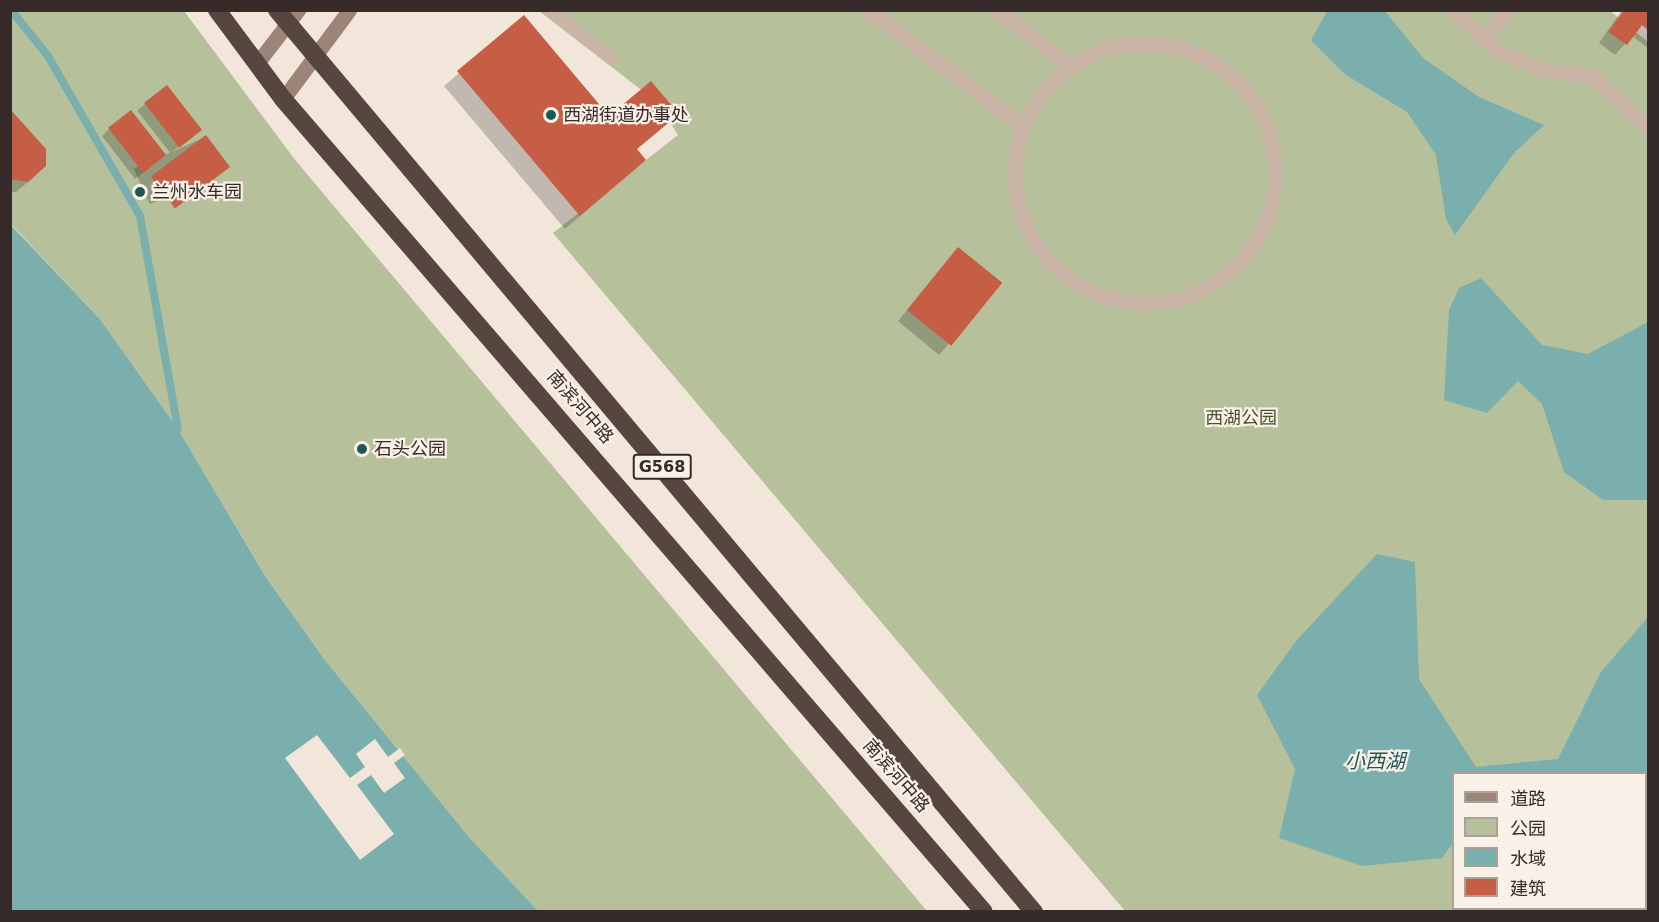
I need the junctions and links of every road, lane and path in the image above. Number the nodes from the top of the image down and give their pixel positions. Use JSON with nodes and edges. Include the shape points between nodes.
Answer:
{"nodes":[{"id":1,"x":217,"y":10,"type":"edge"},
{"id":2,"x":349,"y":10,"type":"edge"},
{"id":3,"x":550,"y":10,"type":"edge"},
{"id":4,"x":868,"y":10,"type":"edge"},
{"id":5,"x":996,"y":10,"type":"edge"},
{"id":6,"x":1454,"y":10,"type":"edge"},
{"id":7,"x":1507,"y":10,"type":"edge"},
{"id":8,"x":288,"y":15,"type":"edge"},
{"id":9,"x":1483,"y":40,"type":"junction"},
{"id":10,"x":314,"y":58,"type":"junction"},
{"id":11,"x":612,"y":59,"type":"dead end"},
{"id":12,"x":258,"y":62,"type":"junction"},
{"id":13,"x":1070,"y":66,"type":"junction"},
{"id":14,"x":283,"y":99,"type":"junction"},
{"id":15,"x":1023,"y":127,"type":"junction"},
{"id":16,"x":1648,"y":127,"type":"edge"},
{"id":17,"x":984,"y":912,"type":"edge"},
{"id":18,"x":1034,"y":912,"type":"edge"}],
"edges":[{"from":1,"to":12,"type":"highway","name":"南滨河中路","number":"G568"},
{"from":2,"to":10,"type":"main road"},
{"from":3,"to":11,"type":"lane"},
{"from":4,"to":15,"type":"street"},
{"from":5,"to":13,"type":"street"},
{"from":6,"to":9,"type":"street"},
{"from":7,"to":9,"type":"street"},
{"from":8,"to":10,"type":"highway","name":"南滨河中路","number":"G568"},
{"from":8,"to":12,"type":"main road"},
{"from":9,"to":16,"type":"street","via":[[1542,70],[1592,76]]},
{"from":10,"to":14,"type":"main road"},
{"from":10,"to":18,"type":"highway","name":"南滨河中路","number":"G568","via":[[394,144]]},
{"from":12,"to":14,"type":"highway","name":"南滨河中路","number":"G568"},
{"from":13,"to":15,"type":"street","via":[[1040,92]]},
{"from":13,"to":15,"type":"street","via":[[1128,42],[1179,45],[1225,68],[1260,107],[1276,156],[1273,207],[1250,253],[1212,287],[1163,303],[1111,300],[1065,277],[1031,238],[1014,190]]},
{"from":14,"to":17,"type":"highway","name":"南滨河中路","number":"G568"}]}
